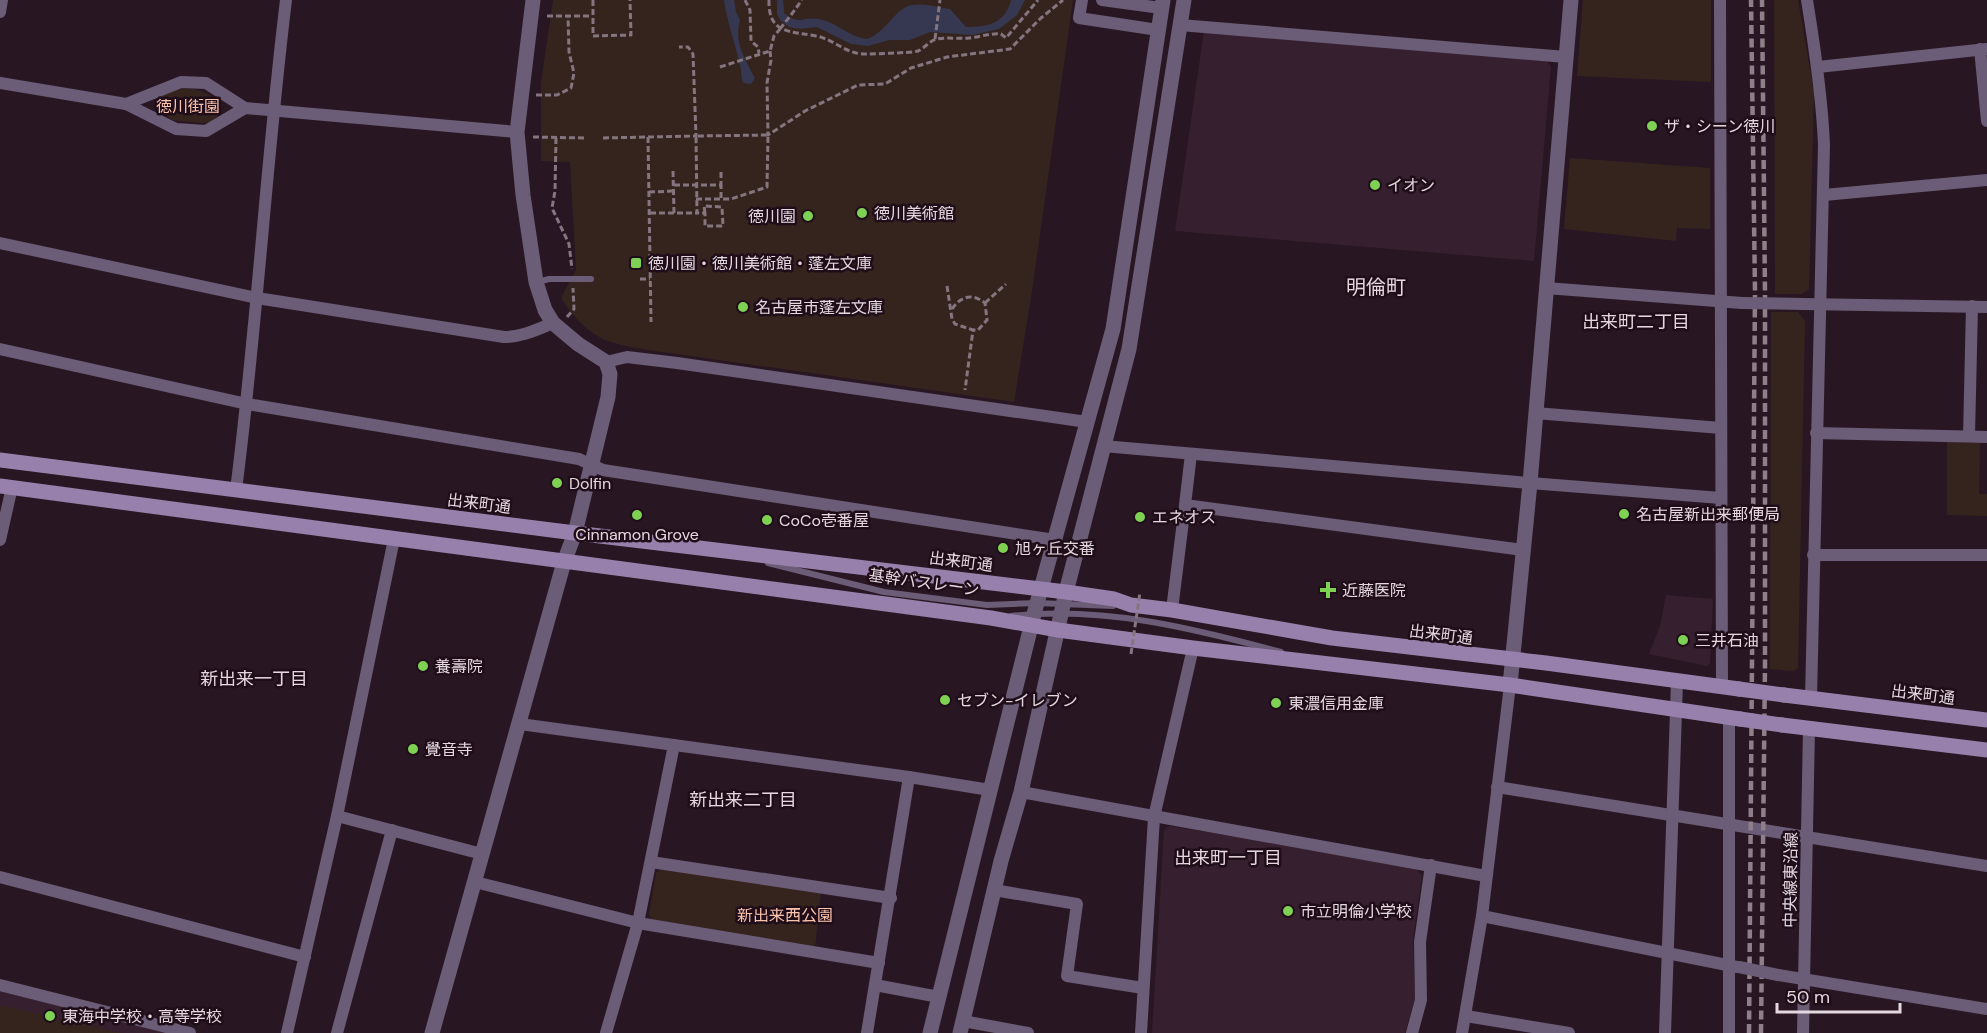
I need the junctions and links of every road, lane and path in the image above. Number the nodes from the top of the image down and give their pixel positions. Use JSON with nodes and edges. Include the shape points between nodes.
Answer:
{"nodes":[{"id":1,"x":2,"y":0,"type":"edge"},
{"id":2,"x":286,"y":0,"type":"edge"},
{"id":3,"x":533,"y":0,"type":"edge"},
{"id":4,"x":593,"y":0,"type":"edge"},
{"id":5,"x":630,"y":0,"type":"edge"},
{"id":6,"x":745,"y":0,"type":"edge"},
{"id":7,"x":769,"y":0,"type":"edge"},
{"id":8,"x":802,"y":0,"type":"edge"},
{"id":9,"x":940,"y":0,"type":"edge"},
{"id":10,"x":1038,"y":0,"type":"edge"},
{"id":11,"x":1063,"y":0,"type":"edge"},
{"id":12,"x":1082,"y":0,"type":"edge"},
{"id":13,"x":1101,"y":0,"type":"edge"},
{"id":14,"x":1184,"y":0,"type":"edge"},
{"id":15,"x":1571,"y":0,"type":"edge"},
{"id":16,"x":1720,"y":0,"type":"edge"},
{"id":17,"x":1807,"y":0,"type":"edge"},
{"id":18,"x":1162,"y":4,"type":"edge"},
{"id":19,"x":0,"y":12,"type":"edge"},
{"id":20,"x":545,"y":16,"type":"dead end"},
{"id":21,"x":568,"y":16,"type":"junction"},
{"id":22,"x":592,"y":16,"type":"junction"},
{"id":23,"x":1180,"y":25,"type":"junction"},
{"id":24,"x":1158,"y":30,"type":"junction"},
{"id":25,"x":935,"y":39,"type":"junction"},
{"id":26,"x":679,"y":47,"type":"dead end"},
{"id":27,"x":1984,"y":49,"type":"edge"},
{"id":28,"x":770,"y":51,"type":"junction"},
{"id":29,"x":759,"y":53,"type":"junction"},
{"id":30,"x":1566,"y":57,"type":"junction"},
{"id":31,"x":720,"y":67,"type":"dead end"},
{"id":32,"x":1818,"y":67,"type":"junction"},
{"id":33,"x":0,"y":83,"type":"edge"},
{"id":34,"x":534,"y":95,"type":"dead end"},
{"id":35,"x":126,"y":104,"type":"junction"},
{"id":36,"x":246,"y":108,"type":"junction"},
{"id":37,"x":273,"y":110,"type":"junction"},
{"id":38,"x":1987,"y":121,"type":"edge"},
{"id":39,"x":517,"y":132,"type":"junction"},
{"id":40,"x":768,"y":135,"type":"junction"},
{"id":41,"x":696,"y":136,"type":"junction"},
{"id":42,"x":533,"y":137,"type":"dead end"},
{"id":43,"x":648,"y":137,"type":"junction"},
{"id":44,"x":556,"y":138,"type":"junction"},
{"id":45,"x":585,"y":138,"type":"dead end"},
{"id":46,"x":603,"y":138,"type":"dead end"},
{"id":47,"x":721,"y":170,"type":"dead end"},
{"id":48,"x":673,"y":171,"type":"dead end"},
{"id":49,"x":1987,"y":180,"type":"edge"},
{"id":50,"x":674,"y":185,"type":"junction"},
{"id":51,"x":696,"y":185,"type":"junction"},
{"id":52,"x":721,"y":185,"type":"junction"},
{"id":53,"x":674,"y":191,"type":"junction"},
{"id":54,"x":649,"y":192,"type":"junction"},
{"id":55,"x":1824,"y":195,"type":"junction"},
{"id":56,"x":696,"y":199,"type":"junction"},
{"id":57,"x":704,"y":199,"type":"junction"},
{"id":58,"x":721,"y":199,"type":"junction"},
{"id":59,"x":704,"y":206,"type":"junction"},
{"id":60,"x":650,"y":213,"type":"junction"},
{"id":61,"x":674,"y":213,"type":"junction"},
{"id":62,"x":697,"y":213,"type":"junction"},
{"id":63,"x":705,"y":213,"type":"junction"},
{"id":64,"x":0,"y":243,"type":"edge"},
{"id":65,"x":572,"y":279,"type":"junction"},
{"id":66,"x":591,"y":279,"type":"dead end"},
{"id":67,"x":640,"y":279,"type":"dead end"},
{"id":68,"x":651,"y":279,"type":"junction"},
{"id":69,"x":536,"y":282,"type":"junction"},
{"id":70,"x":1006,"y":284,"type":"dead end"},
{"id":71,"x":947,"y":286,"type":"dead end"},
{"id":72,"x":1546,"y":288,"type":"junction"},
{"id":73,"x":257,"y":298,"type":"junction"},
{"id":74,"x":1720,"y":302,"type":"junction"},
{"id":75,"x":985,"y":303,"type":"junction"},
{"id":76,"x":1820,"y":304,"type":"junction"},
{"id":77,"x":1972,"y":306,"type":"junction"},
{"id":78,"x":1987,"y":307,"type":"edge"},
{"id":79,"x":951,"y":311,"type":"junction"},
{"id":80,"x":560,"y":320,"type":"junction"},
{"id":81,"x":651,"y":322,"type":"dead end"},
{"id":82,"x":973,"y":330,"type":"junction"},
{"id":83,"x":0,"y":349,"type":"edge"},
{"id":84,"x":606,"y":362,"type":"junction"},
{"id":85,"x":247,"y":404,"type":"junction"},
{"id":86,"x":961,"y":404,"type":"junction"},
{"id":87,"x":1535,"y":414,"type":"junction"},
{"id":88,"x":1087,"y":422,"type":"junction"},
{"id":89,"x":1721,"y":428,"type":"junction"},
{"id":90,"x":1816,"y":433,"type":"junction"},
{"id":91,"x":1969,"y":436,"type":"junction"},
{"id":92,"x":1987,"y":436,"type":"edge"},
{"id":93,"x":1103,"y":446,"type":"junction"},
{"id":94,"x":1191,"y":454,"type":"junction"},
{"id":95,"x":0,"y":460,"type":"edge"},
{"id":96,"x":591,"y":464,"type":"junction"},
{"id":97,"x":1530,"y":483,"type":"junction"},
{"id":98,"x":6,"y":487,"type":"edge"},
{"id":99,"x":236,"y":490,"type":"junction"},
{"id":100,"x":1721,"y":498,"type":"junction"},
{"id":101,"x":1185,"y":505,"type":"junction"},
{"id":102,"x":575,"y":533,"type":"junction"},
{"id":103,"x":394,"y":539,"type":"junction"},
{"id":104,"x":0,"y":540,"type":"edge"},
{"id":105,"x":1055,"y":540,"type":"junction"},
{"id":106,"x":718,"y":550,"type":"junction"},
{"id":107,"x":1523,"y":550,"type":"junction"},
{"id":108,"x":1813,"y":555,"type":"junction"},
{"id":109,"x":1987,"y":555,"type":"edge"},
{"id":110,"x":564,"y":562,"type":"junction"},
{"id":111,"x":1136,"y":598,"type":"junction"},
{"id":112,"x":1036,"y":607,"type":"junction"},
{"id":113,"x":1062,"y":610,"type":"junction"},
{"id":114,"x":1172,"y":610,"type":"junction"},
{"id":115,"x":1193,"y":648,"type":"junction"},
{"id":116,"x":1131,"y":654,"type":"dead end"},
{"id":117,"x":1512,"y":660,"type":"junction"},
{"id":118,"x":1337,"y":666,"type":"junction"},
{"id":119,"x":1677,"y":682,"type":"junction"},
{"id":120,"x":1510,"y":685,"type":"junction"},
{"id":121,"x":1722,"y":687,"type":"junction"},
{"id":122,"x":1811,"y":698,"type":"junction"},
{"id":123,"x":1676,"y":708,"type":"junction"},
{"id":124,"x":1735,"y":718,"type":"junction"},
{"id":125,"x":1987,"y":720,"type":"edge"},
{"id":126,"x":520,"y":724,"type":"junction"},
{"id":127,"x":1809,"y":729,"type":"junction"},
{"id":128,"x":674,"y":745,"type":"junction"},
{"id":129,"x":1987,"y":750,"type":"edge"},
{"id":130,"x":909,"y":777,"type":"junction"},
{"id":131,"x":1497,"y":787,"type":"junction"},
{"id":132,"x":990,"y":790,"type":"junction"},
{"id":133,"x":1021,"y":792,"type":"junction"},
{"id":134,"x":1671,"y":815,"type":"junction"},
{"id":135,"x":337,"y":816,"type":"junction"},
{"id":136,"x":1154,"y":818,"type":"junction"},
{"id":137,"x":1730,"y":825,"type":"junction"},
{"id":138,"x":392,"y":830,"type":"junction"},
{"id":139,"x":1807,"y":838,"type":"junction"},
{"id":140,"x":482,"y":854,"type":"junction"},
{"id":141,"x":651,"y":862,"type":"junction"},
{"id":142,"x":1431,"y":864,"type":"junction"},
{"id":143,"x":1987,"y":866,"type":"edge"},
{"id":144,"x":1486,"y":876,"type":"junction"},
{"id":145,"x":0,"y":877,"type":"edge"},
{"id":146,"x":475,"y":882,"type":"junction"},
{"id":147,"x":994,"y":890,"type":"junction"},
{"id":148,"x":891,"y":898,"type":"junction"},
{"id":149,"x":1482,"y":916,"type":"junction"},
{"id":150,"x":638,"y":923,"type":"junction"},
{"id":151,"x":1668,"y":951,"type":"junction"},
{"id":152,"x":305,"y":957,"type":"junction"},
{"id":153,"x":879,"y":963,"type":"junction"},
{"id":154,"x":1734,"y":966,"type":"junction"},
{"id":155,"x":1804,"y":978,"type":"junction"},
{"id":156,"x":875,"y":985,"type":"junction"},
{"id":157,"x":0,"y":986,"type":"edge"},
{"id":158,"x":1143,"y":988,"type":"junction"},
{"id":159,"x":939,"y":997,"type":"junction"},
{"id":160,"x":1987,"y":1009,"type":"edge"},
{"id":161,"x":1466,"y":1016,"type":"junction"},
{"id":162,"x":961,"y":1027,"type":"edge"},
{"id":163,"x":190,"y":1033,"type":"edge"},
{"id":164,"x":288,"y":1033,"type":"edge"},
{"id":165,"x":338,"y":1033,"type":"edge"},
{"id":166,"x":432,"y":1033,"type":"edge"},
{"id":167,"x":606,"y":1033,"type":"edge"},
{"id":168,"x":867,"y":1033,"type":"edge"},
{"id":169,"x":930,"y":1033,"type":"edge"},
{"id":170,"x":1028,"y":1033,"type":"edge"},
{"id":171,"x":1141,"y":1033,"type":"edge"},
{"id":172,"x":1412,"y":1033,"type":"edge"},
{"id":173,"x":1462,"y":1033,"type":"edge"},
{"id":174,"x":1569,"y":1033,"type":"edge"},
{"id":175,"x":1665,"y":1033,"type":"edge"},
{"id":176,"x":1729,"y":1033,"type":"edge"},
{"id":177,"x":1803,"y":1033,"type":"edge"}],
"edges":[{"from":1,"to":19,"type":"street"},
{"from":2,"to":37,"type":"street"},
{"from":3,"to":39,"type":"street"},
{"from":4,"to":22,"type":"path"},
{"from":5,"to":22,"type":"path","via":[[630,35],[593,36]]},
{"from":6,"to":29,"type":"path","via":[[750,9],[751,41]]},
{"from":7,"to":25,"type":"path","via":[[770,17],[784,30],[828,39],[857,53],[913,52]]},
{"from":8,"to":28,"type":"path","bridge":true,"via":[[774,36]]},
{"from":9,"to":25,"type":"path"},
{"from":10,"to":25,"type":"path","via":[[1006,38],[995,34]]},
{"from":11,"to":40,"type":"path","via":[[1010,49],[946,57],[911,68],[885,84],[858,85],[805,111]]},
{"from":12,"to":24,"type":"street","via":[[1079,18]]},
{"from":13,"to":18,"type":"street"},
{"from":14,"to":23,"type":"street"},
{"from":15,"to":30,"type":"street"},
{"from":16,"to":74,"type":"street"},
{"from":17,"to":32,"type":"street"},
{"from":18,"to":24,"type":"street"},
{"from":20,"to":21,"type":"path"},
{"from":21,"to":22,"type":"path"},
{"from":21,"to":34,"type":"path","via":[[574,73],[571,88],[557,95]]},
{"from":23,"to":30,"type":"street"},
{"from":23,"to":93,"type":"street","via":[[1129,348]]},
{"from":24,"to":88,"type":"street","via":[[1113,329]]},
{"from":26,"to":41,"type":"path","via":[[688,47],[693,54]]},
{"from":27,"to":32,"type":"street"},
{"from":27,"to":38,"type":"street"},
{"from":28,"to":29,"type":"path"},
{"from":28,"to":40,"type":"path"},
{"from":29,"to":31,"type":"path"},
{"from":30,"to":72,"type":"street"},
{"from":32,"to":55,"type":"street","via":[[1823,106]]},
{"from":33,"to":35,"type":"street"},
{"from":35,"to":36,"type":"street","via":[[181,82],[206,83]]},
{"from":35,"to":36,"type":"street","via":[[176,129],[206,131]]},
{"from":36,"to":37,"type":"street"},
{"from":37,"to":39,"type":"street"},
{"from":37,"to":73,"type":"street"},
{"from":39,"to":69,"type":"street"},
{"from":40,"to":41,"type":"path"},
{"from":40,"to":58,"type":"path","via":[[767,187]]},
{"from":41,"to":43,"type":"path"},
{"from":41,"to":51,"type":"path"},
{"from":42,"to":44,"type":"path"},
{"from":43,"to":46,"type":"path"},
{"from":43,"to":54,"type":"path"},
{"from":44,"to":45,"type":"path"},
{"from":44,"to":65,"type":"path","via":[[552,208],[569,244]]},
{"from":47,"to":52,"type":"path"},
{"from":48,"to":50,"type":"path"},
{"from":49,"to":55,"type":"street"},
{"from":50,"to":51,"type":"path"},
{"from":50,"to":53,"type":"path"},
{"from":51,"to":52,"type":"path"},
{"from":51,"to":56,"type":"path"},
{"from":52,"to":58,"type":"path"},
{"from":53,"to":54,"type":"path"},
{"from":53,"to":61,"type":"path"},
{"from":54,"to":60,"type":"path"},
{"from":55,"to":76,"type":"street"},
{"from":56,"to":57,"type":"path"},
{"from":56,"to":62,"type":"path"},
{"from":57,"to":58,"type":"path"},
{"from":57,"to":59,"type":"path"},
{"from":59,"to":63,"type":"path"},
{"from":59,"to":63,"type":"path","via":[[722,207],[723,226],[705,226]]},
{"from":60,"to":61,"type":"path"},
{"from":60,"to":68,"type":"path"},
{"from":61,"to":62,"type":"path"},
{"from":62,"to":63,"type":"path"},
{"from":64,"to":73,"type":"street"},
{"from":65,"to":66,"type":"lane"},
{"from":65,"to":69,"type":"lane"},
{"from":65,"to":80,"type":"path","via":[[574,309]]},
{"from":67,"to":68,"type":"path"},
{"from":68,"to":81,"type":"path"},
{"from":69,"to":80,"type":"street","via":[[545,310]]},
{"from":70,"to":75,"type":"path"},
{"from":71,"to":79,"type":"path"},
{"from":72,"to":74,"type":"street"},
{"from":72,"to":87,"type":"street"},
{"from":73,"to":80,"type":"street","via":[[504,337],[531,333]]},
{"from":73,"to":85,"type":"street"},
{"from":74,"to":76,"type":"street","bridge":true},
{"from":74,"to":89,"type":"street"},
{"from":75,"to":79,"type":"path","via":[[968,297],[957,301]]},
{"from":75,"to":82,"type":"path","via":[[987,320]]},
{"from":76,"to":77,"type":"street"},
{"from":76,"to":90,"type":"street"},
{"from":77,"to":78,"type":"street"},
{"from":77,"to":91,"type":"street"},
{"from":79,"to":82,"type":"path","via":[[955,324]]},
{"from":80,"to":84,"type":"street","via":[[571,340]]},
{"from":82,"to":86,"type":"path"},
{"from":83,"to":85,"type":"street"},
{"from":84,"to":86,"type":"street","via":[[627,357]]},
{"from":84,"to":96,"type":"street","via":[[610,374],[608,398]]},
{"from":85,"to":96,"type":"street"},
{"from":85,"to":99,"type":"street"},
{"from":86,"to":88,"type":"street"},
{"from":87,"to":89,"type":"street"},
{"from":87,"to":97,"type":"street"},
{"from":88,"to":105,"type":"street"},
{"from":89,"to":100,"type":"street"},
{"from":90,"to":91,"type":"street"},
{"from":90,"to":108,"type":"street"},
{"from":91,"to":92,"type":"street"},
{"from":93,"to":94,"type":"street"},
{"from":93,"to":113,"type":"street"},
{"from":94,"to":97,"type":"street"},
{"from":94,"to":101,"type":"street"},
{"from":95,"to":99,"type":"main road","name":"出来町通"},
{"from":96,"to":102,"type":"street"},
{"from":96,"to":105,"type":"street","via":[[603,470]]},
{"from":97,"to":100,"type":"street"},
{"from":97,"to":107,"type":"street"},
{"from":98,"to":103,"type":"main road","name":"出来町通"},
{"from":98,"to":104,"type":"street"},
{"from":99,"to":102,"type":"main road","name":"出来町通"},
{"from":100,"to":121,"type":"street"},
{"from":101,"to":107,"type":"street"},
{"from":101,"to":114,"type":"street"},
{"from":102,"to":106,"type":"main road","name":"出来町通"},
{"from":102,"to":110,"type":"street"},
{"from":103,"to":110,"type":"main road","name":"出来町通"},
{"from":103,"to":135,"type":"street"},
{"from":105,"to":112,"type":"street"},
{"from":106,"to":112,"type":"main road","name":"出来町通"},
{"from":106,"to":112,"type":"lane","name":"基幹バスレーン","via":[[884,592]]},
{"from":107,"to":117,"type":"street"},
{"from":108,"to":109,"type":"street"},
{"from":108,"to":122,"type":"street"},
{"from":110,"to":112,"type":"main road","name":"出来町通","via":[[991,618]]},
{"from":110,"to":126,"type":"street"},
{"from":111,"to":113,"type":"main road","name":"出来町通"},
{"from":111,"to":114,"type":"main road","name":"出来町通"},
{"from":111,"to":116,"type":"path","bridge":true},
{"from":112,"to":113,"type":"main road","name":"出来町通"},
{"from":112,"to":113,"type":"main road","name":"出来町通"},
{"from":112,"to":132,"type":"street"},
{"from":113,"to":115,"type":"main road","name":"出来町通"},
{"from":113,"to":118,"type":"lane","via":[[1172,624]]},
{"from":113,"to":133,"type":"street"},
{"from":114,"to":117,"type":"main road","name":"出来町通","via":[[1332,638]]},
{"from":115,"to":118,"type":"main road","name":"出来町通"},
{"from":115,"to":136,"type":"street"},
{"from":117,"to":119,"type":"main road","name":"出来町通"},
{"from":117,"to":120,"type":"street"},
{"from":118,"to":120,"type":"main road","name":"出来町通"},
{"from":119,"to":121,"type":"main road","name":"出来町通"},
{"from":119,"to":123,"type":"street"},
{"from":120,"to":123,"type":"main road","name":"出来町通"},
{"from":120,"to":131,"type":"street"},
{"from":121,"to":122,"type":"main road","name":"出来町通","bridge":true},
{"from":122,"to":125,"type":"main road","name":"出来町通"},
{"from":123,"to":124,"type":"main road","name":"出来町通"},
{"from":123,"to":134,"type":"street"},
{"from":124,"to":127,"type":"main road","name":"出来町通","bridge":true},
{"from":124,"to":137,"type":"street"},
{"from":126,"to":128,"type":"street"},
{"from":126,"to":140,"type":"street"},
{"from":127,"to":129,"type":"main road","name":"出来町通"},
{"from":127,"to":139,"type":"street","name":"中央線東沿線"},
{"from":128,"to":130,"type":"street"},
{"from":128,"to":141,"type":"street"},
{"from":130,"to":132,"type":"street"},
{"from":130,"to":148,"type":"street"},
{"from":131,"to":134,"type":"street"},
{"from":131,"to":144,"type":"street"},
{"from":132,"to":159,"type":"street"},
{"from":133,"to":136,"type":"street"},
{"from":133,"to":147,"type":"street"},
{"from":134,"to":137,"type":"street"},
{"from":134,"to":151,"type":"street"},
{"from":135,"to":138,"type":"street"},
{"from":135,"to":152,"type":"street"},
{"from":136,"to":142,"type":"street"},
{"from":136,"to":158,"type":"street"},
{"from":137,"to":139,"type":"street"},
{"from":137,"to":154,"type":"street"},
{"from":138,"to":140,"type":"street"},
{"from":138,"to":165,"type":"street"},
{"from":139,"to":143,"type":"street"},
{"from":139,"to":155,"type":"street","name":"中央線東沿線"},
{"from":140,"to":146,"type":"street"},
{"from":141,"to":148,"type":"street"},
{"from":141,"to":150,"type":"street"},
{"from":142,"to":144,"type":"street"},
{"from":142,"to":172,"type":"street","via":[[1420,942],[1421,1000]]},
{"from":144,"to":149,"type":"street"},
{"from":145,"to":152,"type":"street"},
{"from":146,"to":150,"type":"street"},
{"from":146,"to":166,"type":"street"},
{"from":147,"to":158,"type":"street","via":[[1077,904],[1067,976]]},
{"from":147,"to":162,"type":"street"},
{"from":148,"to":153,"type":"street"},
{"from":149,"to":151,"type":"street"},
{"from":149,"to":161,"type":"street"},
{"from":150,"to":153,"type":"street"},
{"from":150,"to":167,"type":"street"},
{"from":151,"to":154,"type":"street"},
{"from":151,"to":175,"type":"street"},
{"from":152,"to":164,"type":"street"},
{"from":153,"to":156,"type":"street"},
{"from":154,"to":155,"type":"street","bridge":true},
{"from":154,"to":176,"type":"street"},
{"from":155,"to":160,"type":"street"},
{"from":155,"to":177,"type":"street","name":"中央線東沿線"},
{"from":156,"to":159,"type":"street"},
{"from":156,"to":168,"type":"street"},
{"from":157,"to":163,"type":"street"},
{"from":158,"to":171,"type":"street"},
{"from":159,"to":169,"type":"street"},
{"from":161,"to":173,"type":"street"},
{"from":161,"to":174,"type":"street"},
{"from":162,"to":170,"type":"street"}]}
